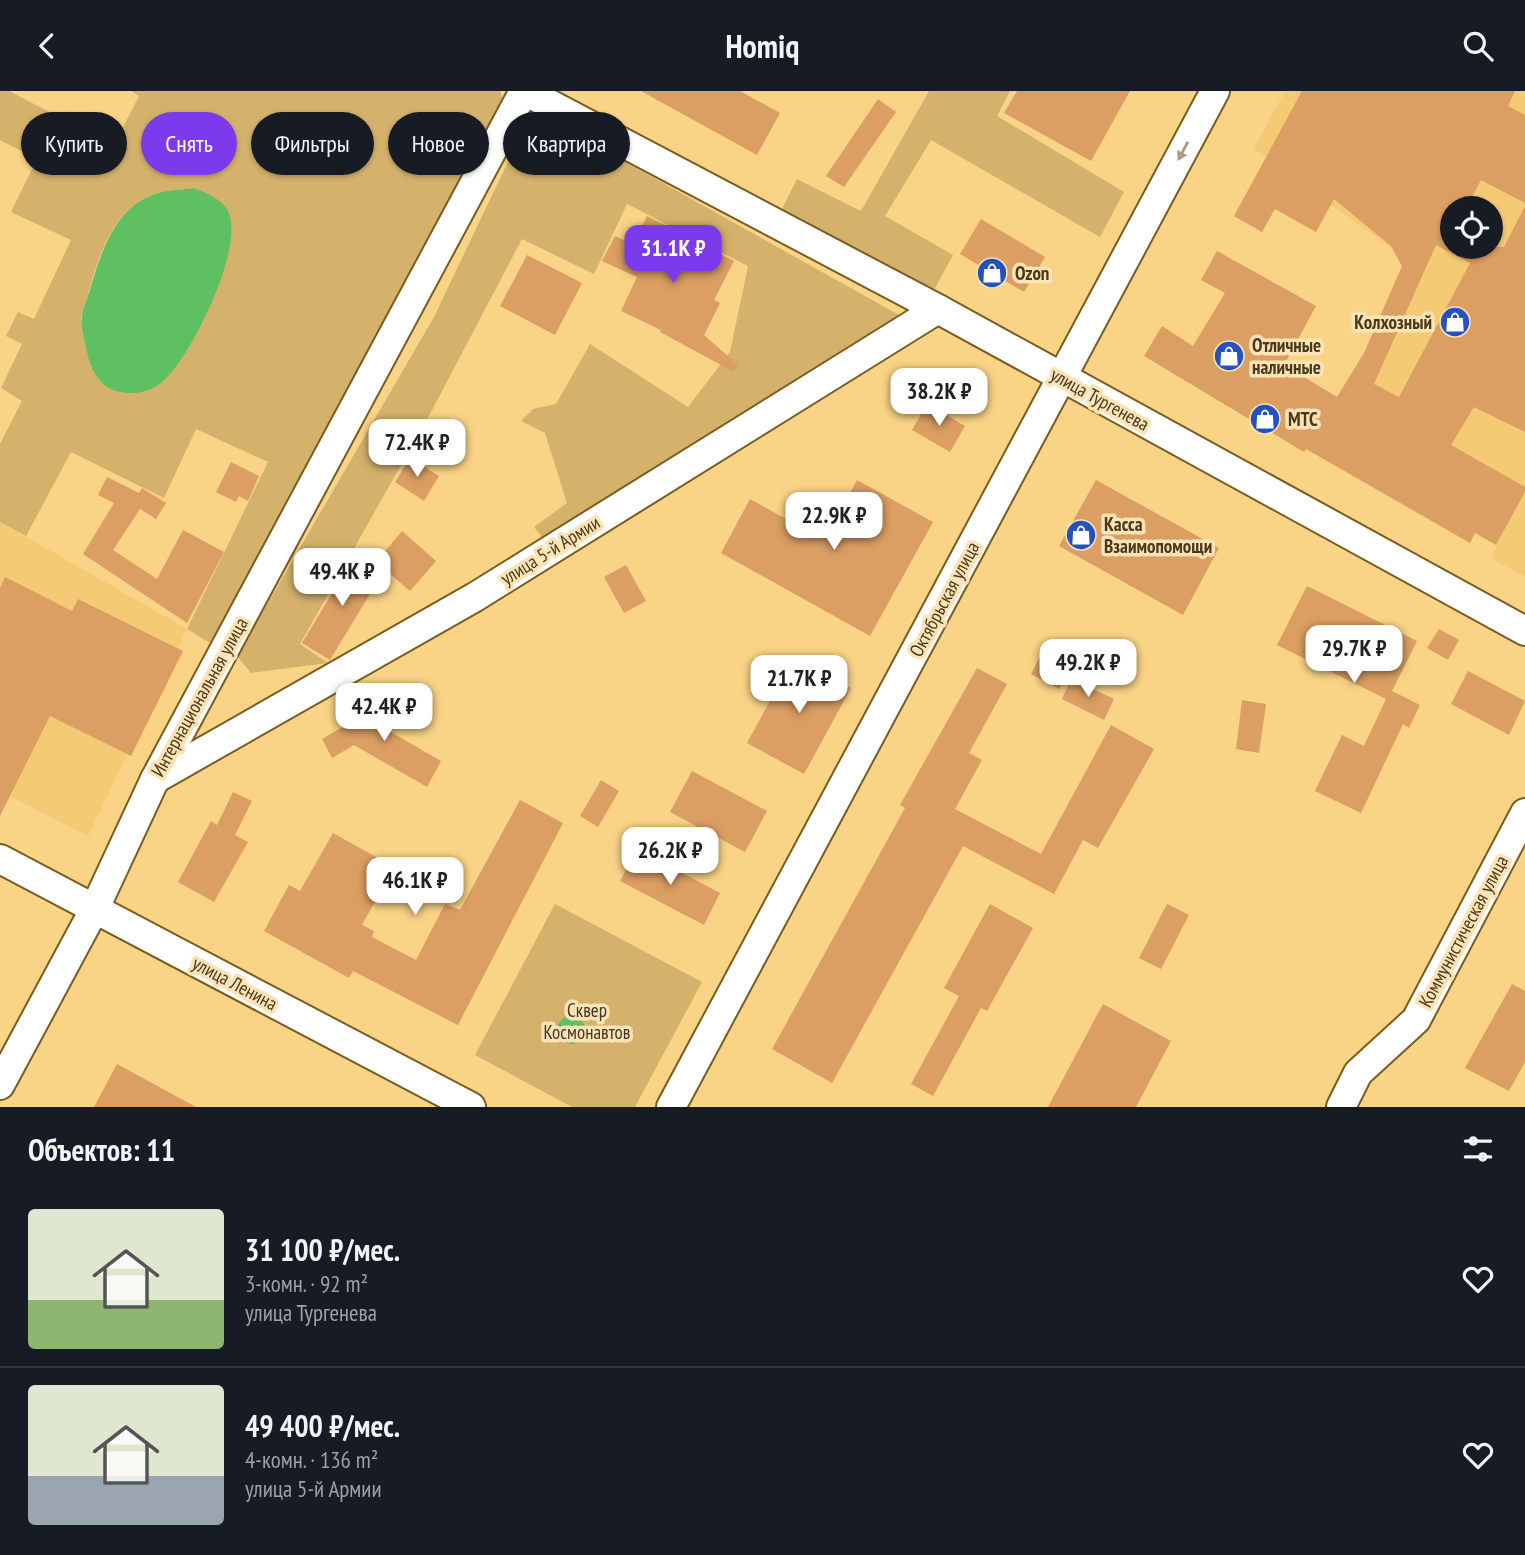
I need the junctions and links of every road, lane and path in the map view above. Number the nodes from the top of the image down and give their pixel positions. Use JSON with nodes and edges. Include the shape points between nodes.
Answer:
{"nodes":[{"id":1,"x":525,"y":91,"type":"edge"},
{"id":2,"x":1215,"y":91,"type":"edge"},
{"id":3,"x":938,"y":309,"type":"junction"},
{"id":4,"x":1063,"y":379,"type":"junction"},
{"id":5,"x":1525,"y":631,"type":"edge"},
{"id":6,"x":155,"y":779,"type":"junction"},
{"id":7,"x":1525,"y":813,"type":"edge"},
{"id":8,"x":0,"y":859,"type":"edge"},
{"id":9,"x":94,"y":910,"type":"junction"},
{"id":10,"x":0,"y":1085,"type":"edge"},
{"id":11,"x":471,"y":1107,"type":"edge"},
{"id":12,"x":671,"y":1107,"type":"edge"},
{"id":13,"x":1340,"y":1107,"type":"edge"}],
"edges":[{"from":1,"to":3,"type":"street","name":"улица Тургенева"},
{"from":1,"to":6,"type":"street","name":"Интернациональная улица"},
{"from":2,"to":4,"type":"street","name":"Октябрьская улица","one_way":true},
{"from":3,"to":4,"type":"street","name":"улица Тургенева"},
{"from":3,"to":6,"type":"street","name":"улица 5-й Армии","via":[[475,597]]},
{"from":4,"to":5,"type":"street","name":"улица Тургенева"},
{"from":4,"to":12,"type":"street","name":"Октябрьская улица"},
{"from":6,"to":9,"type":"street","name":"Интернациональная улица"},
{"from":7,"to":13,"type":"street","name":"Коммунистическая улица","via":[[1416,1020],[1358,1073]]},
{"from":8,"to":9,"type":"street","name":"улица Ленина"},
{"from":9,"to":10,"type":"street","name":"Интернациональная улица"},
{"from":9,"to":11,"type":"street","name":"улица Ленина"}]}
